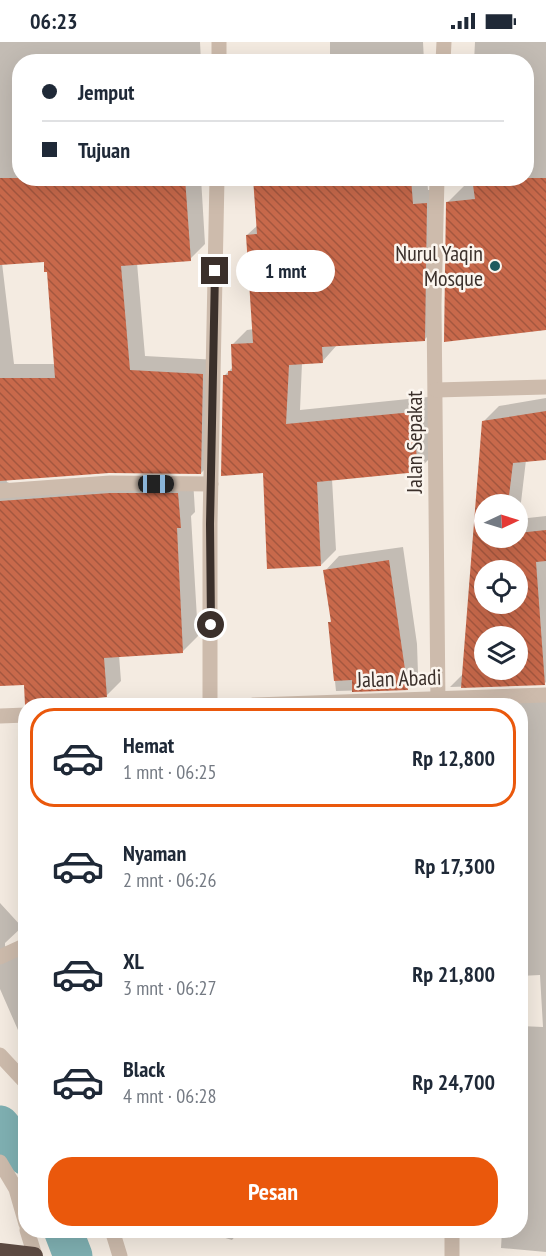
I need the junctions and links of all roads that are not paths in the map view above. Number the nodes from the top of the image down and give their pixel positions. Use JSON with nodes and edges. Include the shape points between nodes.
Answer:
{"nodes":[{"id":1,"x":217,"y":186,"type":"edge"},
{"id":2,"x":437,"y":186,"type":"edge"},
{"id":3,"x":546,"y":387,"type":"edge"},
{"id":4,"x":436,"y":390,"type":"junction"},
{"id":5,"x":211,"y":484,"type":"junction"},
{"id":6,"x":0,"y":491,"type":"edge"},
{"id":7,"x":546,"y":695,"type":"edge"},
{"id":8,"x":210,"y":698,"type":"edge"},
{"id":9,"x":438,"y":698,"type":"edge"},
{"id":10,"x":500,"y":698,"type":"edge"},
{"id":11,"x":18,"y":715,"type":"edge"},
{"id":12,"x":0,"y":716,"type":"edge"},
{"id":13,"x":18,"y":949,"type":"edge"},
{"id":14,"x":0,"y":957,"type":"edge"},
{"id":15,"x":0,"y":1055,"type":"edge"},
{"id":16,"x":18,"y":1074,"type":"edge"},
{"id":17,"x":0,"y":1162,"type":"edge"},
{"id":18,"x":18,"y":1197,"type":"edge"},
{"id":19,"x":29,"y":1238,"type":"edge"},
{"id":20,"x":114,"y":1238,"type":"edge"},
{"id":21,"x":452,"y":1238,"type":"edge"},
{"id":22,"x":0,"y":1251,"type":"edge"},
{"id":23,"x":34,"y":1256,"type":"edge"},
{"id":24,"x":120,"y":1256,"type":"edge"},
{"id":25,"x":452,"y":1256,"type":"edge"}],
"edges":[{"from":1,"to":5,"type":"street"},
{"from":2,"to":4,"type":"street","name":"Jalan Sepakat"},
{"from":3,"to":4,"type":"street"},
{"from":4,"to":9,"type":"street","name":"Jalan Sepakat"},
{"from":5,"to":6,"type":"street","via":[[110,483]]},
{"from":5,"to":8,"type":"street"},
{"from":7,"to":10,"type":"street","name":"Jalan Abadi"},
{"from":11,"to":12,"type":"street"},
{"from":13,"to":14,"type":"street"},
{"from":15,"to":16,"type":"street"},
{"from":17,"to":18,"type":"street"},
{"from":19,"to":23,"type":"street"},
{"from":20,"to":24,"type":"street"},
{"from":21,"to":25,"type":"street"},
{"from":22,"to":23,"type":"highway"}]}
